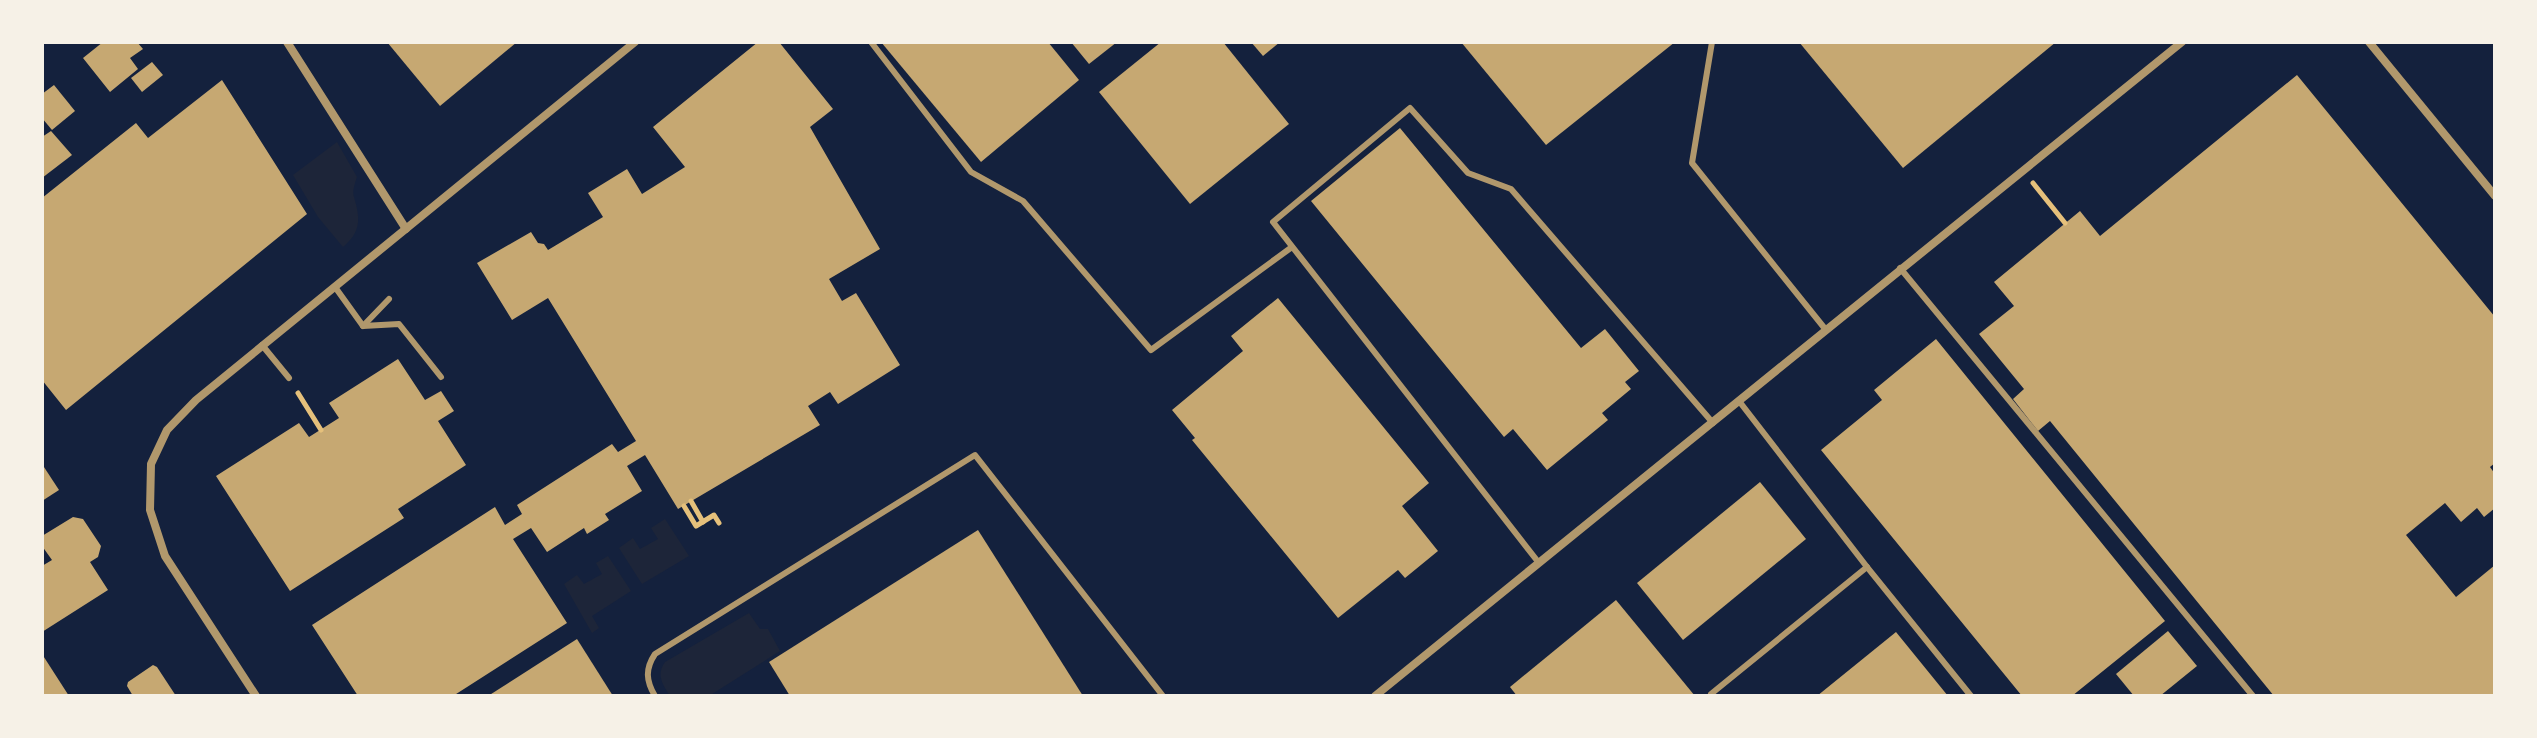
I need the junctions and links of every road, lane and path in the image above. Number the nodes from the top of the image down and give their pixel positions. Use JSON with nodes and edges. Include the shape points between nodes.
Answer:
{"nodes":[{"id":1,"x":287,"y":42,"type":"edge"},
{"id":2,"x":635,"y":42,"type":"edge"},
{"id":3,"x":871,"y":42,"type":"edge"},
{"id":4,"x":1712,"y":42,"type":"edge"},
{"id":5,"x":2182,"y":42,"type":"edge"},
{"id":6,"x":2369,"y":42,"type":"edge"},
{"id":7,"x":2023,"y":170,"type":"junction"},
{"id":8,"x":2495,"y":196,"type":"edge"},
{"id":9,"x":2065,"y":223,"type":"dead end"},
{"id":10,"x":406,"y":229,"type":"junction"},
{"id":11,"x":1292,"y":247,"type":"junction"},
{"id":12,"x":1900,"y":268,"type":"junction"},
{"id":13,"x":335,"y":287,"type":"junction"},
{"id":14,"x":389,"y":299,"type":"dead end"},
{"id":15,"x":363,"y":326,"type":"junction"},
{"id":16,"x":1826,"y":330,"type":"junction"},
{"id":17,"x":262,"y":345,"type":"junction"},
{"id":18,"x":441,"y":377,"type":"dead end"},
{"id":19,"x":289,"y":378,"type":"joint"},
{"id":20,"x":1739,"y":401,"type":"junction"},
{"id":21,"x":1713,"y":423,"type":"junction"},
{"id":22,"x":321,"y":430,"type":"dead end"},
{"id":23,"x":691,"y":501,"type":"dead end"},
{"id":24,"x":684,"y":506,"type":"dead end"},
{"id":25,"x":703,"y":522,"type":"junction"},
{"id":26,"x":719,"y":523,"type":"dead end"},
{"id":27,"x":1539,"y":563,"type":"junction"},
{"id":28,"x":1867,"y":567,"type":"junction"},
{"id":29,"x":1711,"y":694,"type":"edge"},
{"id":30,"x":256,"y":696,"type":"edge"},
{"id":31,"x":655,"y":696,"type":"edge"},
{"id":32,"x":1163,"y":696,"type":"edge"},
{"id":33,"x":1375,"y":696,"type":"edge"},
{"id":34,"x":1971,"y":696,"type":"edge"},
{"id":35,"x":2253,"y":696,"type":"edge"}],
"edges":[{"from":1,"to":10,"type":"street"},
{"from":2,"to":10,"type":"street"},
{"from":3,"to":11,"type":"lane","via":[[971,172],[1023,201],[1151,350]]},
{"from":4,"to":16,"type":"lane","via":[[1692,163]]},
{"from":5,"to":7,"type":"street"},
{"from":6,"to":8,"type":"street"},
{"from":7,"to":9,"type":"path"},
{"from":7,"to":12,"type":"street"},
{"from":10,"to":13,"type":"street"},
{"from":11,"to":21,"type":"lane","via":[[1273,222],[1410,108],[1468,173],[1511,189]]},
{"from":11,"to":27,"type":"lane"},
{"from":12,"to":16,"type":"street"},
{"from":12,"to":35,"type":"lane"},
{"from":13,"to":15,"type":"lane"},
{"from":13,"to":17,"type":"street"},
{"from":14,"to":15,"type":"lane"},
{"from":15,"to":18,"type":"lane","via":[[399,324]]},
{"from":16,"to":20,"type":"street"},
{"from":17,"to":19,"type":"lane"},
{"from":17,"to":30,"type":"street","via":[[167,430],[151,464],[150,494],[165,556]]},
{"from":19,"to":22,"type":"path"},
{"from":20,"to":21,"type":"street"},
{"from":20,"to":28,"type":"lane"},
{"from":21,"to":27,"type":"street"},
{"from":23,"to":25,"type":"path"},
{"from":24,"to":25,"type":"path","via":[[696,526]]},
{"from":25,"to":26,"type":"path","via":[[714,515]]},
{"from":27,"to":33,"type":"street"},
{"from":28,"to":29,"type":"lane"},
{"from":28,"to":34,"type":"lane"},
{"from":31,"to":32,"type":"lane","via":[[647,678],[655,654],[975,455]]}]}
